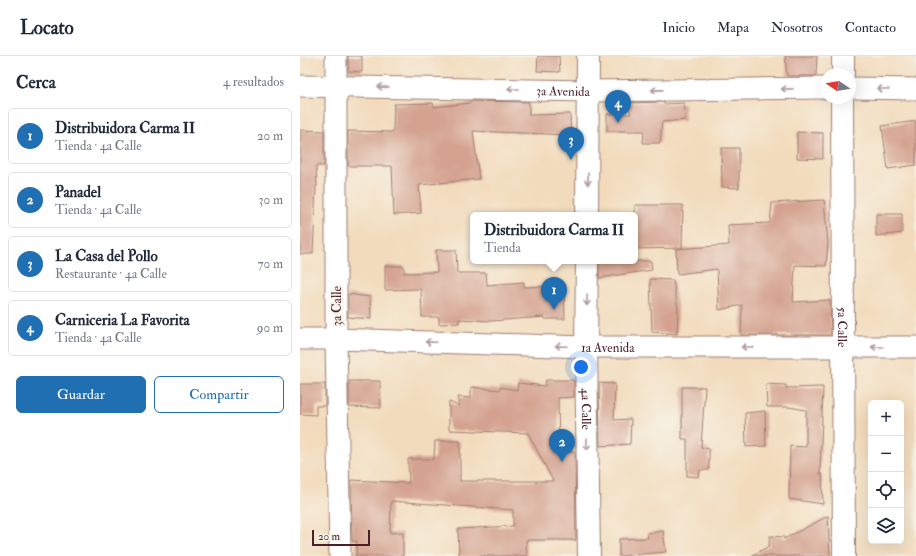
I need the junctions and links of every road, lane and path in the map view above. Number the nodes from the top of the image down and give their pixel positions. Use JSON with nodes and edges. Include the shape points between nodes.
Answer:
{"nodes":[{"id":1,"x":336,"y":56,"type":"edge"},
{"id":2,"x":588,"y":56,"type":"edge"},
{"id":3,"x":843,"y":56,"type":"edge"},
{"id":4,"x":843,"y":68,"type":"edge"},
{"id":5,"x":300,"y":86,"type":"edge"},
{"id":6,"x":336,"y":86,"type":"junction"},
{"id":7,"x":820,"y":88,"type":"edge"},
{"id":8,"x":856,"y":88,"type":"edge"},
{"id":9,"x":916,"y":89,"type":"edge"},
{"id":10,"x":588,"y":91,"type":"junction"},
{"id":11,"x":842,"y":104,"type":"edge"},
{"id":12,"x":587,"y":212,"type":"edge"},
{"id":13,"x":587,"y":264,"type":"edge"},
{"id":14,"x":300,"y":339,"type":"edge"},
{"id":15,"x":336,"y":339,"type":"junction"},
{"id":16,"x":586,"y":347,"type":"junction"},
{"id":17,"x":916,"y":347,"type":"edge"},
{"id":18,"x":842,"y":348,"type":"junction"},
{"id":19,"x":340,"y":556,"type":"edge"},
{"id":20,"x":589,"y":556,"type":"edge"},
{"id":21,"x":844,"y":556,"type":"edge"}],
"edges":[{"from":1,"to":6,"type":"street","name":"3a Calle"},
{"from":2,"to":10,"type":"street"},
{"from":3,"to":4,"type":"street"},
{"from":5,"to":6,"type":"street","name":"3a Avenida"},
{"from":10,"to":6,"type":"street","name":"3a Avenida","one_way":true},
{"from":6,"to":15,"type":"street","name":"3a Calle"},
{"from":7,"to":10,"type":"street","name":"3a Avenida","one_way":true},
{"from":9,"to":8,"type":"street","one_way":true},
{"from":10,"to":12,"type":"street","one_way":true},
{"from":11,"to":18,"type":"street","name":"5a Calle"},
{"from":13,"to":16,"type":"street","name":"4a Calle","one_way":true},
{"from":14,"to":15,"type":"street","name":"1a Avenida"},
{"from":16,"to":15,"type":"street","name":"1a Avenida","one_way":true},
{"from":15,"to":19,"type":"street","name":"3a Calle"},
{"from":18,"to":16,"type":"street","name":"1a Avenida","one_way":true},
{"from":16,"to":20,"type":"street","name":"4a Calle","one_way":true},
{"from":17,"to":18,"type":"street","name":"1a Avenida","one_way":true},
{"from":18,"to":21,"type":"street","name":"5a Calle"}]}
